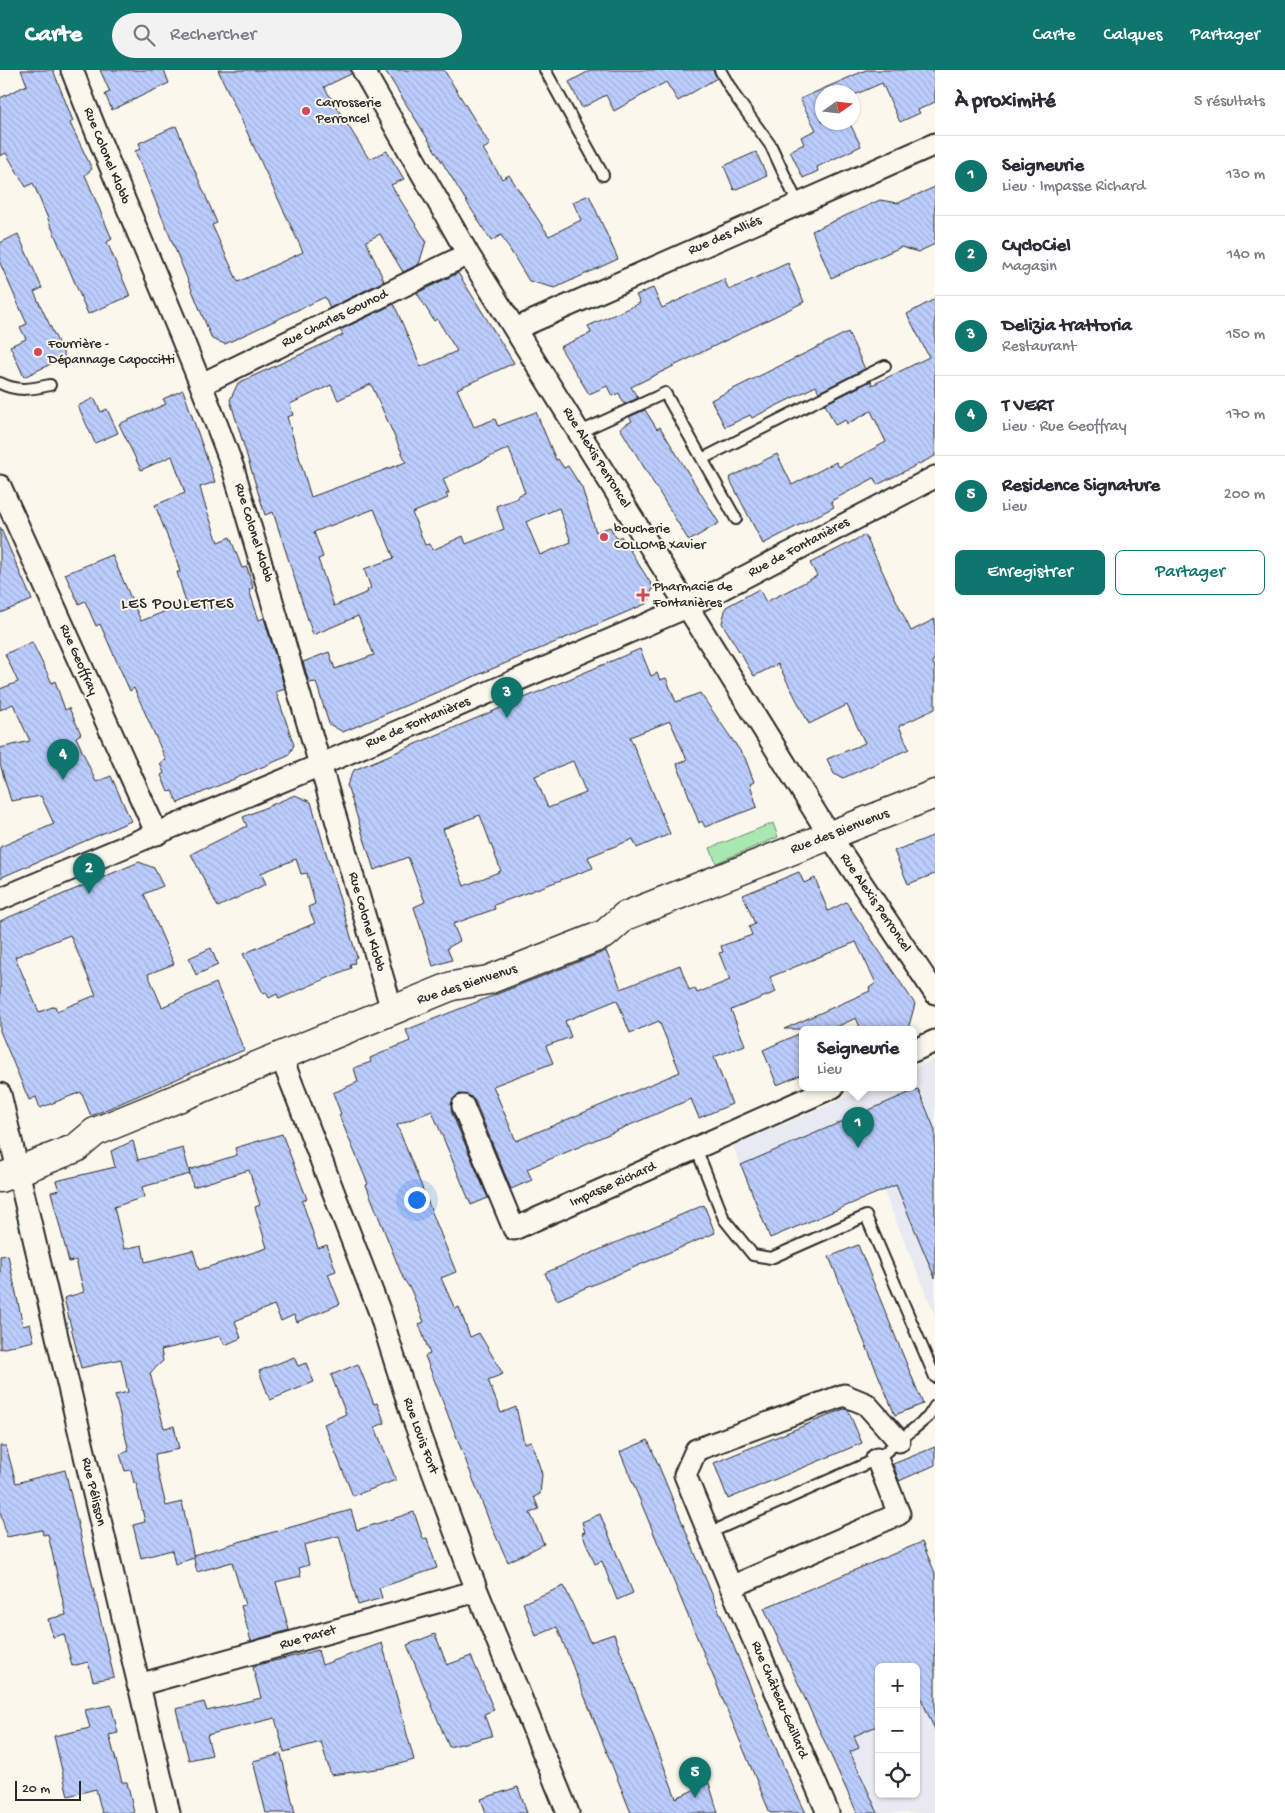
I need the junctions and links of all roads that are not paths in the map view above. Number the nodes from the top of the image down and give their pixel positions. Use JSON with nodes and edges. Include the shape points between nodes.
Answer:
{"nodes":[{"id":1,"x":72,"y":70,"type":"edge"},
{"id":2,"x":363,"y":70,"type":"edge"},
{"id":3,"x":545,"y":70,"type":"edge"},
{"id":4,"x":720,"y":70,"type":"edge"},
{"id":5,"x":935,"y":144,"type":"edge"},
{"id":6,"x":603,"y":175,"type":"dead end"},
{"id":7,"x":798,"y":204,"type":"junction"},
{"id":8,"x":468,"y":254,"type":"junction"},
{"id":9,"x":515,"y":329,"type":"junction"},
{"id":10,"x":885,"y":366,"type":"dead end"},
{"id":11,"x":0,"y":383,"type":"edge"},
{"id":12,"x":202,"y":384,"type":"junction"},
{"id":13,"x":50,"y":385,"type":"dead end"},
{"id":14,"x":580,"y":432,"type":"junction"},
{"id":15,"x":702,"y":458,"type":"junction"},
{"id":16,"x":935,"y":477,"type":"edge"},
{"id":17,"x":0,"y":486,"type":"edge"},
{"id":18,"x":736,"y":519,"type":"dead end"},
{"id":19,"x":689,"y":606,"type":"junction"},
{"id":20,"x":320,"y":766,"type":"junction"},
{"id":21,"x":935,"y":794,"type":"edge"},
{"id":22,"x":157,"y":834,"type":"junction"},
{"id":23,"x":830,"y":836,"type":"junction"},
{"id":24,"x":0,"y":899,"type":"edge"},
{"id":25,"x":935,"y":993,"type":"edge"},
{"id":26,"x":392,"y":1010,"type":"junction"},
{"id":27,"x":935,"y":1041,"type":"edge"},
{"id":28,"x":917,"y":1049,"type":"edge"},
{"id":29,"x":281,"y":1056,"type":"junction"},
{"id":30,"x":824,"y":1091,"type":"edge"},
{"id":31,"x":0,"y":1094,"type":"edge"},
{"id":32,"x":463,"y":1106,"type":"dead end"},
{"id":33,"x":696,"y":1148,"type":"junction"},
{"id":34,"x":9,"y":1175,"type":"edge"},
{"id":35,"x":935,"y":1377,"type":"edge"},
{"id":36,"x":935,"y":1406,"type":"edge"},
{"id":37,"x":899,"y":1441,"type":"junction"},
{"id":38,"x":877,"y":1459,"type":"junction"},
{"id":39,"x":709,"y":1533,"type":"junction"},
{"id":40,"x":731,"y":1588,"type":"junction"},
{"id":41,"x":477,"y":1591,"type":"junction"},
{"id":42,"x":138,"y":1685,"type":"junction"},
{"id":43,"x":169,"y":1813,"type":"edge"},
{"id":44,"x":568,"y":1813,"type":"edge"},
{"id":45,"x":828,"y":1813,"type":"edge"}],
"edges":[{"from":1,"to":12,"type":"street","name":"Rue Colonel Klobb"},
{"from":2,"to":8,"type":"street","name":"Rue Alexis Perroncel"},
{"from":3,"to":6,"type":"lane"},
{"from":4,"to":7,"type":"lane","via":[[771,146]]},
{"from":5,"to":7,"type":"street","name":"Rue des Alliés"},
{"from":7,"to":9,"type":"street","name":"Rue des Alliés"},
{"from":8,"to":9,"type":"street","name":"Rue Alexis Perroncel"},
{"from":8,"to":12,"type":"street","name":"Rue Charles Gounod"},
{"from":9,"to":14,"type":"street","name":"Rue Alexis Perroncel"},
{"from":10,"to":15,"type":"lane"},
{"from":11,"to":13,"type":"lane","via":[[9,388],[29,390]]},
{"from":12,"to":20,"type":"street","name":"Rue Colonel Klobb","via":[[255,537]]},
{"from":14,"to":15,"type":"lane","via":[[665,393]]},
{"from":14,"to":19,"type":"street","name":"Rue Alexis Perroncel"},
{"from":15,"to":18,"type":"lane"},
{"from":16,"to":19,"type":"street","name":"Rue de Fontanières"},
{"from":17,"to":22,"type":"street","name":"Rue Geoffray"},
{"from":19,"to":20,"type":"street","name":"Rue de Fontanières"},
{"from":19,"to":23,"type":"street","name":"Rue Alexis Perroncel"},
{"from":20,"to":22,"type":"street","name":"Rue de Fontanières"},
{"from":20,"to":26,"type":"street","name":"Rue Colonel Klobb"},
{"from":21,"to":23,"type":"street","name":"Rue des Bienvenus"},
{"from":22,"to":24,"type":"street","name":"Rue de Fontanières"},
{"from":23,"to":25,"type":"street","name":"Rue Alexis Perroncel"},
{"from":23,"to":26,"type":"street","name":"Rue des Bienvenus","via":[[625,916],[605,934],[488,980],[452,986]]},
{"from":26,"to":29,"type":"street","name":"Rue des Bienvenus"},
{"from":27,"to":28,"type":"street"},
{"from":29,"to":34,"type":"street","name":"Rue des Bienvenus","via":[[95,1132],[76,1148]]},
{"from":29,"to":41,"type":"street","name":"Rue Louis Fort","via":[[379,1310],[412,1415]]},
{"from":30,"to":33,"type":"street","name":"Impasse Richard"},
{"from":31,"to":34,"type":"street","name":"Rue Pélisson"},
{"from":32,"to":33,"type":"street","name":"Impasse Richard","via":[[514,1229]]},
{"from":33,"to":35,"type":"lane","via":[[724,1219],[753,1255],[771,1258],[866,1216]]},
{"from":34,"to":42,"type":"street","name":"Rue Pélisson"},
{"from":36,"to":37,"type":"lane","via":[[928,1417]]},
{"from":37,"to":38,"type":"lane"},
{"from":37,"to":39,"type":"street","name":"Rue Château-Gaillard","via":[[866,1404],[844,1394],[696,1450],[685,1475]]},
{"from":38,"to":39,"type":"lane"},
{"from":38,"to":40,"type":"street","via":[[899,1514]]},
{"from":39,"to":40,"type":"street","name":"Rue Château-Gaillard"},
{"from":40,"to":45,"type":"street","name":"Rue Château-Gaillard"},
{"from":41,"to":42,"type":"street","name":"Rue Paret"},
{"from":41,"to":44,"type":"street","name":"Rue Louis Fort"},
{"from":42,"to":43,"type":"street","name":"Rue Pélisson"}]}
